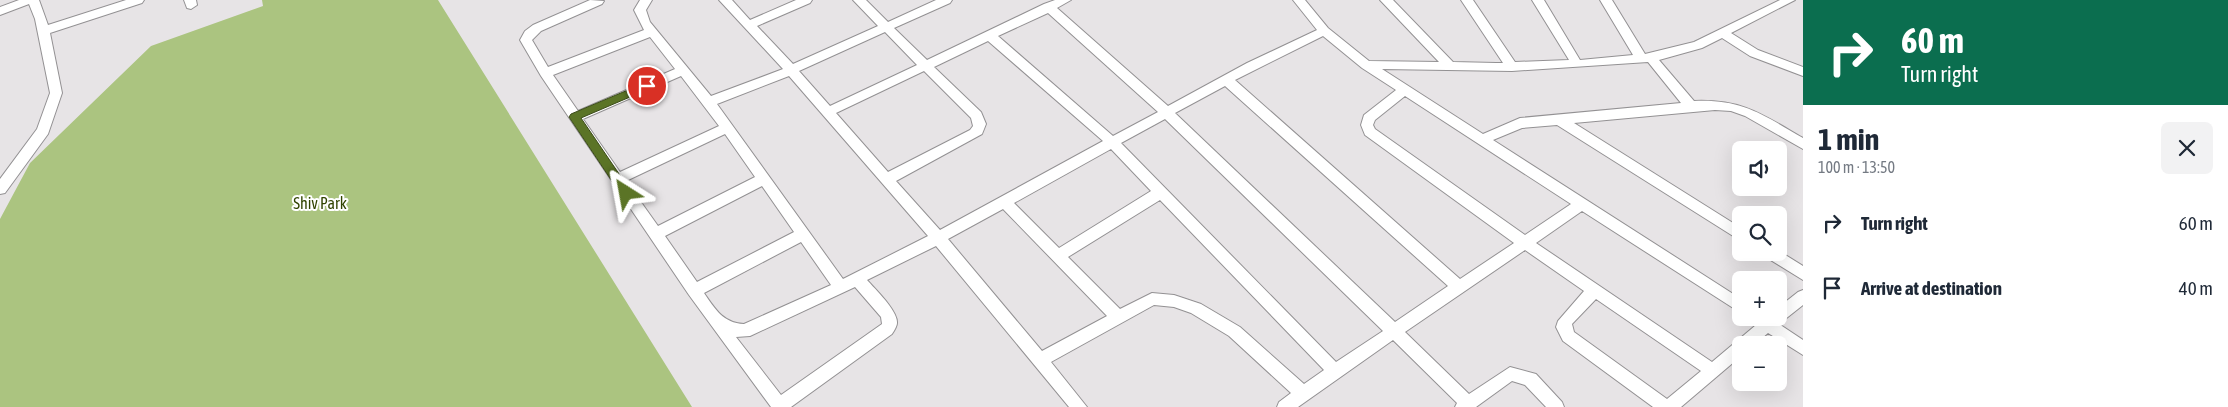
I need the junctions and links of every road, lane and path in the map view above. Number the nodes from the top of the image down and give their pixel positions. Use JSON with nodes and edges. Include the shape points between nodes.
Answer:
{"nodes":[{"id":1,"x":32,"y":0,"type":"edge"},
{"id":2,"x":138,"y":0,"type":"edge"},
{"id":3,"x":600,"y":0,"type":"edge"},
{"id":4,"x":646,"y":0,"type":"edge"},
{"id":5,"x":725,"y":0,"type":"edge"},
{"id":6,"x":806,"y":0,"type":"edge"},
{"id":7,"x":859,"y":0,"type":"edge"},
{"id":8,"x":946,"y":0,"type":"edge"},
{"id":9,"x":1065,"y":0,"type":"edge"},
{"id":10,"x":1299,"y":0,"type":"edge"},
{"id":11,"x":1386,"y":0,"type":"edge"},
{"id":12,"x":1467,"y":0,"type":"edge"},
{"id":13,"x":1538,"y":0,"type":"edge"},
{"id":14,"x":1606,"y":0,"type":"edge"},
{"id":15,"x":1789,"y":0,"type":"edge"},
{"id":16,"x":1048,"y":7,"type":"junction"},
{"id":17,"x":0,"y":11,"type":"edge"},
{"id":18,"x":749,"y":25,"type":"junction"},
{"id":19,"x":885,"y":26,"type":"junction"},
{"id":20,"x":43,"y":31,"type":"junction"},
{"id":21,"x":653,"y":31,"type":"junction"},
{"id":22,"x":1324,"y":31,"type":"junction"},
{"id":23,"x":1722,"y":33,"type":"junction"},
{"id":24,"x":989,"y":35,"type":"junction"},
{"id":25,"x":1646,"y":58,"type":"junction"},
{"id":26,"x":1577,"y":64,"type":"junction"},
{"id":27,"x":927,"y":65,"type":"junction"},
{"id":28,"x":1366,"y":65,"type":"junction"},
{"id":29,"x":1451,"y":67,"type":"junction"},
{"id":30,"x":1512,"y":67,"type":"junction"},
{"id":31,"x":683,"y":70,"type":"junction"},
{"id":32,"x":791,"y":70,"type":"junction"},
{"id":33,"x":1803,"y":72,"type":"edge"},
{"id":34,"x":545,"y":74,"type":"junction"},
{"id":35,"x":1226,"y":79,"type":"junction"},
{"id":36,"x":1405,"y":90,"type":"junction"},
{"id":37,"x":709,"y":102,"type":"junction"},
{"id":38,"x":1691,"y":106,"type":"junction"},
{"id":39,"x":828,"y":112,"type":"junction"},
{"id":40,"x":1166,"y":112,"type":"junction"},
{"id":41,"x":574,"y":117,"type":"junction"},
{"id":42,"x":1559,"y":120,"type":"junction"},
{"id":43,"x":727,"y":128,"type":"junction"},
{"id":44,"x":1483,"y":139,"type":"junction"},
{"id":45,"x":1111,"y":142,"type":"junction"},
{"id":46,"x":1803,"y":144,"type":"edge"},
{"id":47,"x":617,"y":179,"type":"junction"},
{"id":48,"x":764,"y":179,"type":"junction"},
{"id":49,"x":887,"y":179,"type":"junction"},
{"id":50,"x":0,"y":189,"type":"edge"},
{"id":51,"x":1161,"y":192,"type":"junction"},
{"id":52,"x":1004,"y":201,"type":"junction"},
{"id":53,"x":1582,"y":204,"type":"junction"},
{"id":54,"x":1732,"y":229,"type":"edge"},
{"id":55,"x":654,"y":234,"type":"junction"},
{"id":56,"x":803,"y":234,"type":"junction"},
{"id":57,"x":938,"y":238,"type":"junction"},
{"id":58,"x":1525,"y":242,"type":"junction"},
{"id":59,"x":1058,"y":256,"type":"junction"},
{"id":60,"x":1783,"y":261,"type":"edge"},
{"id":61,"x":1803,"y":274,"type":"edge"},
{"id":62,"x":858,"y":279,"type":"junction"},
{"id":63,"x":841,"y":287,"type":"junction"},
{"id":64,"x":1460,"y":288,"type":"junction"},
{"id":65,"x":1595,"y":290,"type":"junction"},
{"id":66,"x":694,"y":291,"type":"junction"},
{"id":67,"x":1803,"y":296,"type":"edge"},
{"id":68,"x":1732,"y":301,"type":"edge"},
{"id":69,"x":1787,"y":307,"type":"edge"},
{"id":70,"x":1118,"y":317,"type":"junction"},
{"id":71,"x":714,"y":319,"type":"junction"},
{"id":72,"x":1763,"y":326,"type":"edge"},
{"id":73,"x":1778,"y":326,"type":"edge"},
{"id":74,"x":1393,"y":330,"type":"junction"},
{"id":75,"x":1752,"y":336,"type":"edge"},
{"id":76,"x":1803,"y":348,"type":"edge"},
{"id":77,"x":1732,"y":355,"type":"edge"},
{"id":78,"x":1040,"y":360,"type":"junction"},
{"id":79,"x":1335,"y":371,"type":"junction"},
{"id":80,"x":1713,"y":371,"type":"junction"},
{"id":81,"x":1303,"y":394,"type":"junction"},
{"id":82,"x":1465,"y":405,"type":"edge"},
{"id":83,"x":780,"y":407,"type":"edge"},
{"id":84,"x":1079,"y":407,"type":"edge"},
{"id":85,"x":1284,"y":407,"type":"edge"},
{"id":86,"x":1556,"y":407,"type":"edge"},
{"id":87,"x":1668,"y":407,"type":"edge"}],
"edges":[{"from":1,"to":17,"type":"street"},
{"from":1,"to":20,"type":"street"},
{"from":2,"to":20,"type":"street"},
{"from":3,"to":34,"type":"street","via":[[529,34],[526,40]]},
{"from":4,"to":21,"type":"street","via":[[640,15]]},
{"from":5,"to":18,"type":"street"},
{"from":6,"to":18,"type":"street"},
{"from":7,"to":19,"type":"street"},
{"from":8,"to":19,"type":"street"},
{"from":9,"to":16,"type":"street"},
{"from":10,"to":22,"type":"street"},
{"from":11,"to":29,"type":"street"},
{"from":12,"to":30,"type":"street"},
{"from":13,"to":26,"type":"street"},
{"from":14,"to":25,"type":"street"},
{"from":15,"to":23,"type":"street"},
{"from":16,"to":24,"type":"street"},
{"from":16,"to":40,"type":"street"},
{"from":18,"to":32,"type":"street"},
{"from":19,"to":27,"type":"street"},
{"from":19,"to":32,"type":"street"},
{"from":20,"to":50,"type":"street","via":[[56,93],[43,131]]},
{"from":21,"to":31,"type":"street"},
{"from":21,"to":34,"type":"street"},
{"from":22,"to":28,"type":"street"},
{"from":22,"to":35,"type":"street"},
{"from":23,"to":25,"type":"street","via":[[1698,45]]},
{"from":23,"to":33,"type":"street","via":[[1754,53]]},
{"from":24,"to":27,"type":"street"},
{"from":24,"to":45,"type":"street"},
{"from":25,"to":26,"type":"street"},
{"from":25,"to":38,"type":"street"},
{"from":26,"to":30,"type":"street"},
{"from":27,"to":39,"type":"street"},
{"from":27,"to":49,"type":"street","via":[[976,115],[979,129]]},
{"from":28,"to":29,"type":"street"},
{"from":28,"to":36,"type":"street"},
{"from":29,"to":30,"type":"street"},
{"from":31,"to":37,"type":"street"},
{"from":31,"to":41,"type":"street"},
{"from":32,"to":37,"type":"street"},
{"from":32,"to":39,"type":"street"},
{"from":34,"to":41,"type":"street"},
{"from":35,"to":40,"type":"street"},
{"from":35,"to":64,"type":"street"},
{"from":36,"to":44,"type":"street"},
{"from":36,"to":58,"type":"street","via":[[1369,118],[1370,132]]},
{"from":37,"to":43,"type":"street"},
{"from":38,"to":42,"type":"street"},
{"from":38,"to":46,"type":"street","via":[[1732,107],[1750,113]]},
{"from":39,"to":49,"type":"street"},
{"from":40,"to":45,"type":"street"},
{"from":40,"to":74,"type":"street"},
{"from":41,"to":47,"type":"street"},
{"from":42,"to":44,"type":"street","via":[[1520,123]]},
{"from":42,"to":54,"type":"street"},
{"from":43,"to":47,"type":"street"},
{"from":43,"to":48,"type":"street"},
{"from":44,"to":53,"type":"street"},
{"from":45,"to":51,"type":"street"},
{"from":45,"to":52,"type":"street"},
{"from":47,"to":55,"type":"street"},
{"from":48,"to":55,"type":"street"},
{"from":48,"to":56,"type":"street"},
{"from":49,"to":57,"type":"street"},
{"from":51,"to":59,"type":"street"},
{"from":51,"to":79,"type":"street"},
{"from":52,"to":57,"type":"street"},
{"from":52,"to":59,"type":"street"},
{"from":53,"to":58,"type":"street"},
{"from":53,"to":68,"type":"street"},
{"from":55,"to":66,"type":"street"},
{"from":56,"to":63,"type":"street"},
{"from":56,"to":66,"type":"street"},
{"from":57,"to":62,"type":"street"},
{"from":57,"to":78,"type":"street"},
{"from":58,"to":64,"type":"street"},
{"from":58,"to":65,"type":"street"},
{"from":59,"to":70,"type":"street"},
{"from":60,"to":61,"type":"street"},
{"from":62,"to":63,"type":"street"},
{"from":62,"to":83,"type":"street","via":[[890,319],[887,329]]},
{"from":63,"to":71,"type":"street","via":[[746,331],[730,330]]},
{"from":64,"to":74,"type":"street"},
{"from":65,"to":80,"type":"street"},
{"from":65,"to":87,"type":"street","via":[[1566,321],[1564,327],[1568,336]]},
{"from":66,"to":71,"type":"street"},
{"from":67,"to":69,"type":"street"},
{"from":70,"to":78,"type":"street"},
{"from":70,"to":81,"type":"street","via":[[1152,299],[1181,302],[1199,309],[1230,329]]},
{"from":71,"to":83,"type":"street"},
{"from":72,"to":75,"type":"street"},
{"from":73,"to":76,"type":"street"},
{"from":74,"to":79,"type":"street"},
{"from":74,"to":82,"type":"street"},
{"from":77,"to":80,"type":"street"},
{"from":78,"to":84,"type":"street"},
{"from":79,"to":81,"type":"street"},
{"from":80,"to":87,"type":"street"},
{"from":81,"to":85,"type":"street"},
{"from":82,"to":86,"type":"street","via":[[1510,374],[1530,379]]}]}
